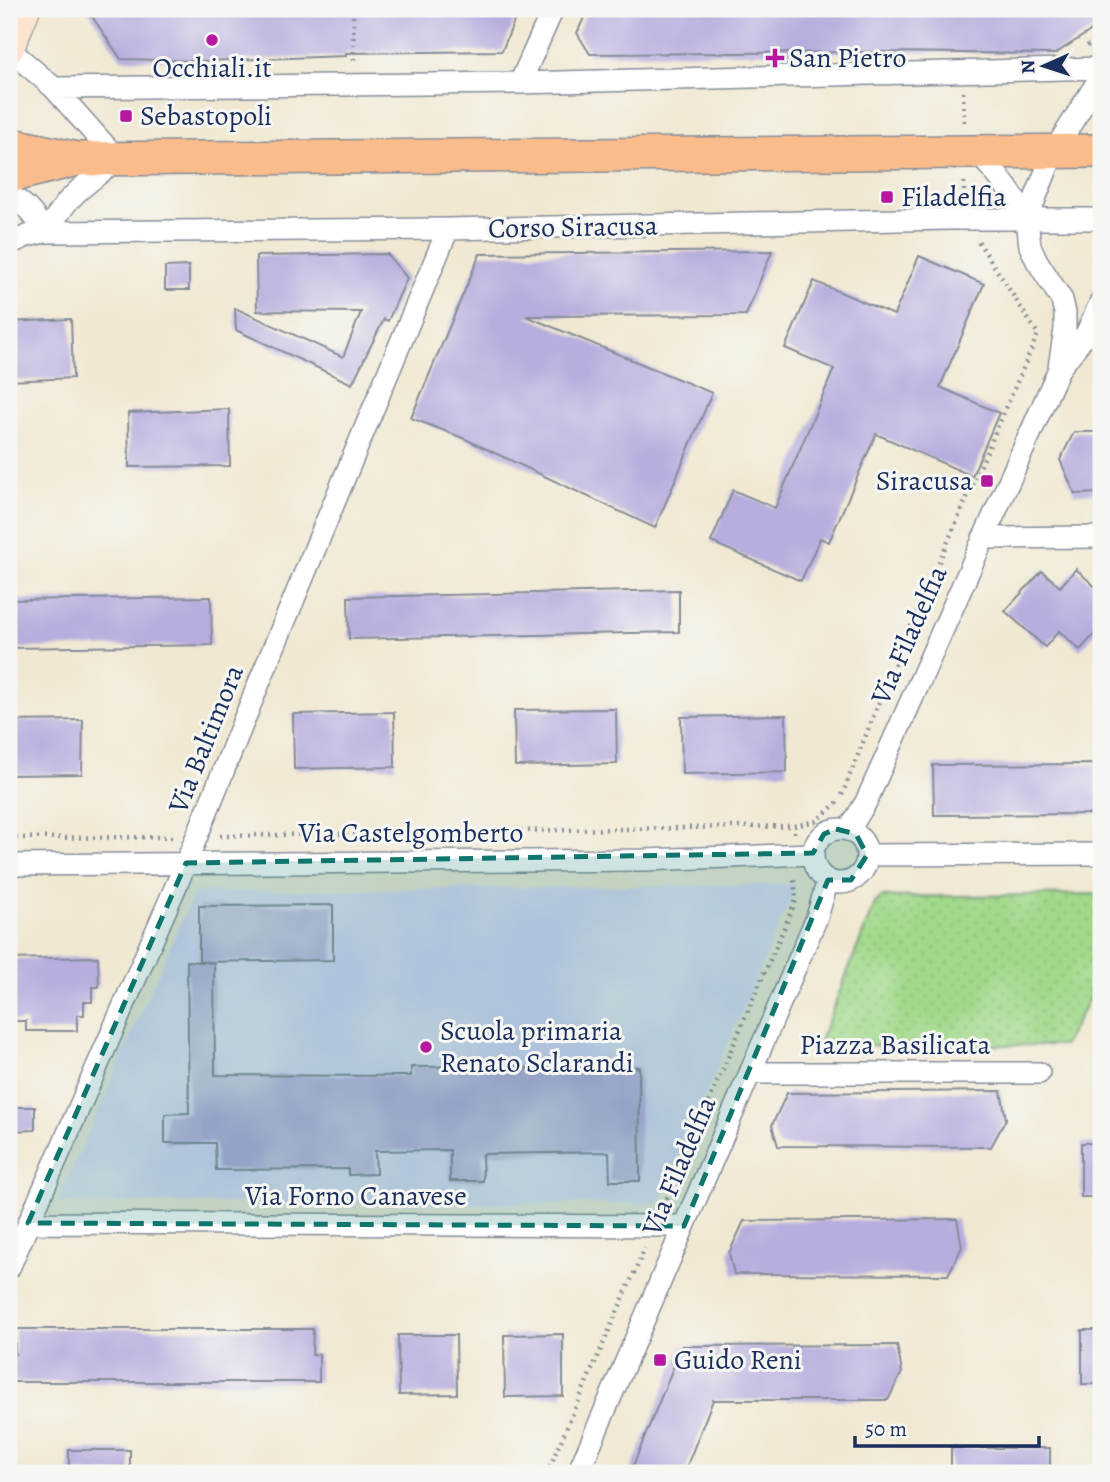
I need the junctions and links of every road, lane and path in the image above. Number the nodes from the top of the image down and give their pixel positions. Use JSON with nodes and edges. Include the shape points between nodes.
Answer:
{"nodes":[{"id":1,"x":25,"y":9,"type":"edge"},
{"id":2,"x":353,"y":9,"type":"edge"},
{"id":3,"x":553,"y":9,"type":"edge"},
{"id":4,"x":9,"y":49,"type":"edge"},
{"id":5,"x":1101,"y":68,"type":"edge"},
{"id":6,"x":1101,"y":76,"type":"edge"},
{"id":7,"x":520,"y":83,"type":"junction"},
{"id":8,"x":355,"y":84,"type":"junction"},
{"id":9,"x":54,"y":88,"type":"junction"},
{"id":10,"x":9,"y":144,"type":"edge"},
{"id":11,"x":1054,"y":151,"type":"junction"},
{"id":12,"x":1101,"y":151,"type":"edge"},
{"id":13,"x":975,"y":152,"type":"junction"},
{"id":14,"x":78,"y":159,"type":"junction"},
{"id":15,"x":117,"y":159,"type":"junction"},
{"id":16,"x":9,"y":176,"type":"edge"},
{"id":17,"x":9,"y":195,"type":"edge"},
{"id":18,"x":1027,"y":219,"type":"junction"},
{"id":19,"x":1101,"y":219,"type":"edge"},
{"id":20,"x":448,"y":229,"type":"junction"},
{"id":21,"x":45,"y":232,"type":"junction"},
{"id":22,"x":9,"y":244,"type":"edge"},
{"id":23,"x":1101,"y":301,"type":"edge"},
{"id":24,"x":1059,"y":369,"type":"junction"},
{"id":25,"x":1101,"y":537,"type":"edge"},
{"id":26,"x":983,"y":538,"type":"junction"},
{"id":27,"x":794,"y":826,"type":"dead end"},
{"id":28,"x":849,"y":830,"type":"junction"},
{"id":29,"x":197,"y":837,"type":"junction"},
{"id":30,"x":9,"y":838,"type":"edge"},
{"id":31,"x":1101,"y":853,"type":"edge"},
{"id":32,"x":813,"y":854,"type":"junction"},
{"id":33,"x":867,"y":855,"type":"junction"},
{"id":34,"x":186,"y":863,"type":"junction"},
{"id":35,"x":9,"y":865,"type":"edge"},
{"id":36,"x":828,"y":880,"type":"junction"},
{"id":37,"x":750,"y":1073,"type":"junction"},
{"id":38,"x":1039,"y":1073,"type":"dead end"},
{"id":39,"x":28,"y":1223,"type":"junction"},
{"id":40,"x":684,"y":1226,"type":"junction"},
{"id":41,"x":9,"y":1268,"type":"edge"},
{"id":42,"x":578,"y":1473,"type":"edge"}],
"edges":[{"from":1,"to":4,"type":"main road"},
{"from":2,"to":8,"type":"path"},
{"from":3,"to":7,"type":"street"},
{"from":4,"to":9,"type":"street"},
{"from":5,"to":7,"type":"street"},
{"from":6,"to":11,"type":"street"},
{"from":7,"to":8,"type":"street"},
{"from":8,"to":9,"type":"street"},
{"from":9,"to":15,"type":"street"},
{"from":10,"to":14,"type":"main road"},
{"from":11,"to":12,"type":"main road"},
{"from":11,"to":13,"type":"main road"},
{"from":11,"to":18,"type":"street"},
{"from":13,"to":15,"type":"main road"},
{"from":13,"to":18,"type":"street","via":[[1004,182]]},
{"from":14,"to":15,"type":"main road"},
{"from":14,"to":16,"type":"main road"},
{"from":15,"to":21,"type":"street","via":[[67,202]]},
{"from":17,"to":21,"type":"street","via":[[30,209]]},
{"from":18,"to":19,"type":"street","name":"Corso Siracusa"},
{"from":18,"to":20,"type":"street","name":"Corso Siracusa"},
{"from":18,"to":24,"type":"street","name":"Via Filadelfia","via":[[1030,246],[1062,300],[1065,329]]},
{"from":20,"to":21,"type":"street","name":"Corso Siracusa"},
{"from":20,"to":29,"type":"street","name":"Via Baltimora"},
{"from":21,"to":22,"type":"street","name":"Corso Siracusa"},
{"from":23,"to":24,"type":"street","name":"Via Filadelfia","via":[[1086,334]]},
{"from":24,"to":26,"type":"street","name":"Via Filadelfia"},
{"from":25,"to":26,"type":"street"},
{"from":26,"to":28,"type":"street","name":"Via Filadelfia","via":[[866,802]]},
{"from":27,"to":29,"type":"path"},
{"from":28,"to":32,"type":"street","via":[[824,834]]},
{"from":28,"to":33,"type":"street","via":[[863,842]]},
{"from":29,"to":30,"type":"path"},
{"from":29,"to":34,"type":"street","name":"Via Baltimora"},
{"from":31,"to":33,"type":"street"},
{"from":32,"to":34,"type":"street","name":"Via Castelgomberto","via":[[643,860]]},
{"from":32,"to":36,"type":"street","via":[[815,866]]},
{"from":33,"to":36,"type":"street","via":[[859,875],[840,883]]},
{"from":34,"to":35,"type":"street","name":"Via Castelgomberto"},
{"from":34,"to":39,"type":"street","name":"Via Baltimora"},
{"from":36,"to":37,"type":"street","name":"Via Filadelfia","via":[[817,917]]},
{"from":37,"to":38,"type":"street","name":"Piazza Basilicata"},
{"from":37,"to":40,"type":"street","name":"Via Filadelfia"},
{"from":39,"to":40,"type":"street","name":"Via Forno Canavese"},
{"from":39,"to":41,"type":"street","name":"Via Baltimora"},
{"from":40,"to":42,"type":"street","name":"Via Filadelfia"}]}
